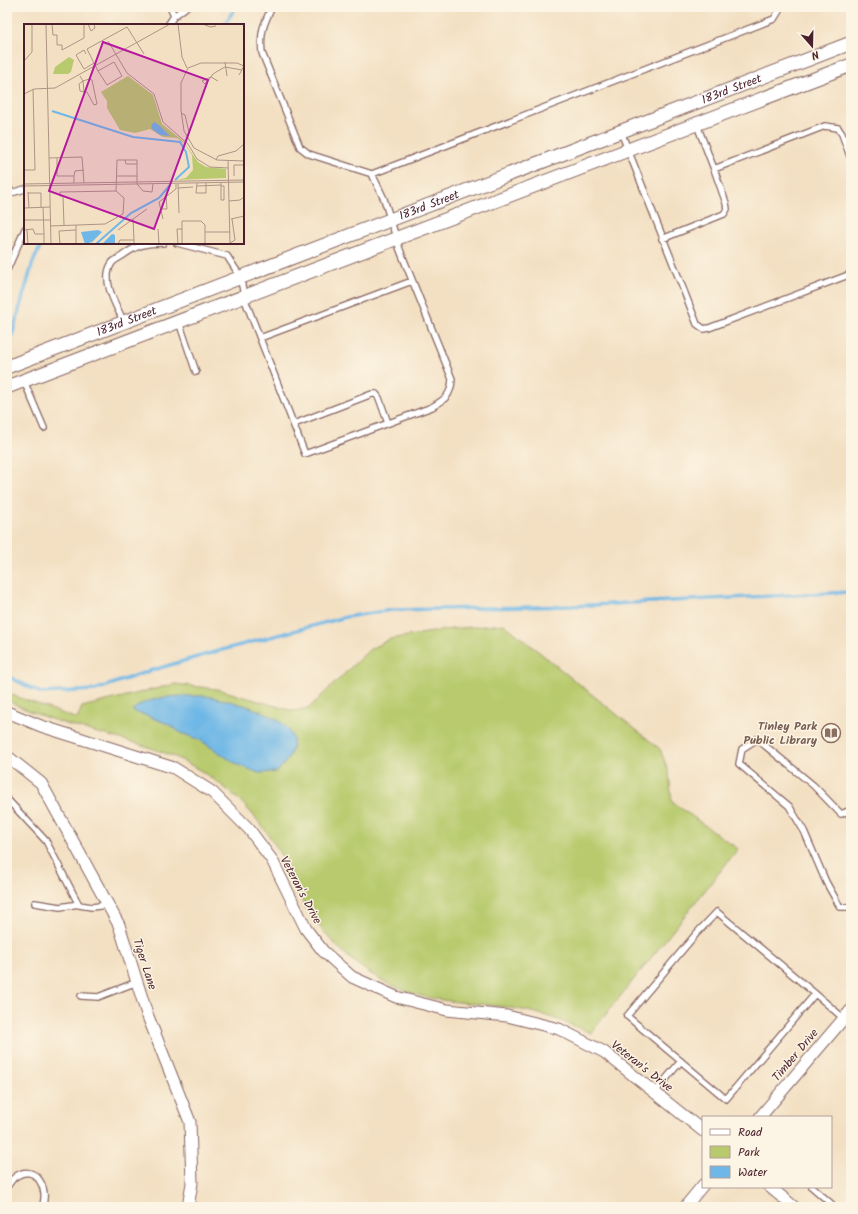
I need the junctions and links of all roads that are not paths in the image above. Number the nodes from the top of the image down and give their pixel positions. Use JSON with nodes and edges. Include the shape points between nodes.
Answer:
{"nodes":[{"id":1,"x":170,"y":7,"type":"edge"},
{"id":2,"x":186,"y":7,"type":"edge"},
{"id":3,"x":272,"y":7,"type":"edge"},
{"id":4,"x":777,"y":7,"type":"edge"},
{"id":5,"x":174,"y":16,"type":"junction"},
{"id":6,"x":169,"y":24,"type":"edge"},
{"id":7,"x":851,"y":43,"type":"edge"},
{"id":8,"x":851,"y":65,"type":"edge"},
{"id":9,"x":697,"y":124,"type":"junction"},
{"id":10,"x":621,"y":132,"type":"junction"},
{"id":11,"x":628,"y":151,"type":"junction"},
{"id":12,"x":851,"y":159,"type":"edge"},
{"id":13,"x":714,"y":169,"type":"junction"},
{"id":14,"x":372,"y":174,"type":"junction"},
{"id":15,"x":7,"y":184,"type":"edge"},
{"id":16,"x":24,"y":189,"type":"edge"},
{"id":17,"x":391,"y":219,"type":"junction"},
{"id":18,"x":24,"y":231,"type":"edge"},
{"id":19,"x":397,"y":239,"type":"junction"},
{"id":20,"x":662,"y":239,"type":"junction"},
{"id":21,"x":142,"y":244,"type":"edge"},
{"id":22,"x":181,"y":244,"type":"edge"},
{"id":23,"x":7,"y":270,"type":"edge"},
{"id":24,"x":851,"y":274,"type":"edge"},
{"id":25,"x":240,"y":276,"type":"junction"},
{"id":26,"x":412,"y":281,"type":"junction"},
{"id":27,"x":245,"y":297,"type":"junction"},
{"id":28,"x":124,"y":322,"type":"junction"},
{"id":29,"x":179,"y":322,"type":"junction"},
{"id":30,"x":260,"y":338,"type":"junction"},
{"id":31,"x":7,"y":367,"type":"edge"},
{"id":32,"x":196,"y":372,"type":"dead end"},
{"id":33,"x":24,"y":381,"type":"junction"},
{"id":34,"x":7,"y":387,"type":"edge"},
{"id":35,"x":388,"y":423,"type":"junction"},
{"id":36,"x":294,"y":424,"type":"junction"},
{"id":37,"x":44,"y":428,"type":"dead end"},
{"id":38,"x":7,"y":712,"type":"edge"},
{"id":39,"x":8,"y":758,"type":"edge"},
{"id":40,"x":7,"y":799,"type":"edge"},
{"id":41,"x":851,"y":810,"type":"edge"},
{"id":42,"x":35,"y":903,"type":"dead end"},
{"id":43,"x":79,"y":904,"type":"junction"},
{"id":44,"x":107,"y":905,"type":"junction"},
{"id":45,"x":851,"y":907,"type":"edge"},
{"id":46,"x":137,"y":982,"type":"junction"},
{"id":47,"x":815,"y":994,"type":"junction"},
{"id":48,"x":81,"y":996,"type":"dead end"},
{"id":49,"x":849,"y":1017,"type":"edge"},
{"id":50,"x":681,"y":1061,"type":"junction"},
{"id":51,"x":656,"y":1092,"type":"junction"},
{"id":52,"x":761,"y":1116,"type":"edge"},
{"id":53,"x":702,"y":1130,"type":"edge"},
{"id":54,"x":702,"y":1186,"type":"edge"},
{"id":55,"x":7,"y":1187,"type":"edge"},
{"id":56,"x":771,"y":1188,"type":"edge"},
{"id":57,"x":813,"y":1188,"type":"edge"},
{"id":58,"x":42,"y":1207,"type":"edge"},
{"id":59,"x":188,"y":1207,"type":"edge"},
{"id":60,"x":685,"y":1207,"type":"edge"},
{"id":61,"x":794,"y":1207,"type":"edge"},
{"id":62,"x":835,"y":1207,"type":"edge"}],
"edges":[{"from":1,"to":5,"type":"lane"},
{"from":2,"to":5,"type":"lane"},
{"from":3,"to":14,"type":"lane","via":[[260,38],[262,53],[300,147],[309,154]]},
{"from":4,"to":14,"type":"lane","via":[[779,11],[774,18]]},
{"from":5,"to":6,"type":"lane"},
{"from":7,"to":10,"type":"street","name":"183rd Street"},
{"from":8,"to":9,"type":"street","name":"183rd Street"},
{"from":9,"to":11,"type":"street","name":"183rd Street"},
{"from":9,"to":13,"type":"lane"},
{"from":10,"to":11,"type":"lane"},
{"from":10,"to":17,"type":"street","name":"183rd Street"},
{"from":11,"to":19,"type":"street","name":"183rd Street"},
{"from":11,"to":20,"type":"lane"},
{"from":12,"to":13,"type":"lane","via":[[838,128],[825,126]]},
{"from":13,"to":20,"type":"lane","via":[[726,203],[727,209],[724,214]]},
{"from":14,"to":17,"type":"lane"},
{"from":15,"to":16,"type":"lane","via":[[11,193]]},
{"from":17,"to":19,"type":"lane"},
{"from":17,"to":25,"type":"street","name":"183rd Street"},
{"from":18,"to":23,"type":"lane"},
{"from":19,"to":26,"type":"lane"},
{"from":19,"to":27,"type":"street","name":"183rd Street"},
{"from":20,"to":24,"type":"lane","via":[[697,324],[704,329]]},
{"from":21,"to":28,"type":"lane","via":[[112,263],[108,276],[111,294]]},
{"from":22,"to":25,"type":"lane","via":[[226,256]]},
{"from":25,"to":27,"type":"lane"},
{"from":25,"to":28,"type":"street","name":"183rd Street"},
{"from":26,"to":30,"type":"lane"},
{"from":26,"to":35,"type":"lane","via":[[452,379],[451,391],[446,400]]},
{"from":27,"to":29,"type":"street","name":"183rd Street"},
{"from":27,"to":30,"type":"lane"},
{"from":28,"to":31,"type":"street","name":"183rd Street"},
{"from":29,"to":32,"type":"lane"},
{"from":29,"to":33,"type":"street","name":"183rd Street"},
{"from":30,"to":36,"type":"lane"},
{"from":33,"to":34,"type":"street","name":"183rd Street"},
{"from":33,"to":37,"type":"lane"},
{"from":35,"to":36,"type":"lane","via":[[379,398],[372,394]]},
{"from":35,"to":36,"type":"lane","via":[[305,454]]},
{"from":38,"to":51,"type":"street","name":"Veteran's Drive","via":[[41,726],[174,768],[212,792],[249,829],[272,860],[306,929],[323,950],[352,977],[396,997],[447,1010],[507,1016],[559,1030],[604,1052]]},
{"from":39,"to":44,"type":"street","name":"Tiger Lane","via":[[41,783]]},
{"from":40,"to":43,"type":"lane","via":[[46,841]]},
{"from":41,"to":45,"type":"lane","via":[[841,814],[813,785],[757,739],[742,749],[739,764],[788,806],[804,832],[840,907]]},
{"from":42,"to":43,"type":"lane","via":[[60,907]]},
{"from":43,"to":44,"type":"lane","via":[[92,907]]},
{"from":44,"to":46,"type":"street","name":"Tiger Lane","via":[[118,925]]},
{"from":46,"to":48,"type":"lane","via":[[98,997]]},
{"from":46,"to":59,"type":"street","name":"Tiger Lane","via":[[190,1122],[192,1183]]},
{"from":47,"to":49,"type":"lane"},
{"from":47,"to":50,"type":"lane","via":[[726,1099]]},
{"from":47,"to":50,"type":"lane","via":[[718,912],[696,934],[627,1016]]},
{"from":49,"to":52,"type":"street","name":"Timber Drive"},
{"from":50,"to":51,"type":"lane"},
{"from":51,"to":53,"type":"street","name":"Veteran's Drive"},
{"from":54,"to":60,"type":"street"},
{"from":55,"to":58,"type":"lane","via":[[15,1177],[24,1174],[34,1175],[42,1182],[45,1191]]},
{"from":56,"to":61,"type":"street"},
{"from":57,"to":62,"type":"lane"}]}
